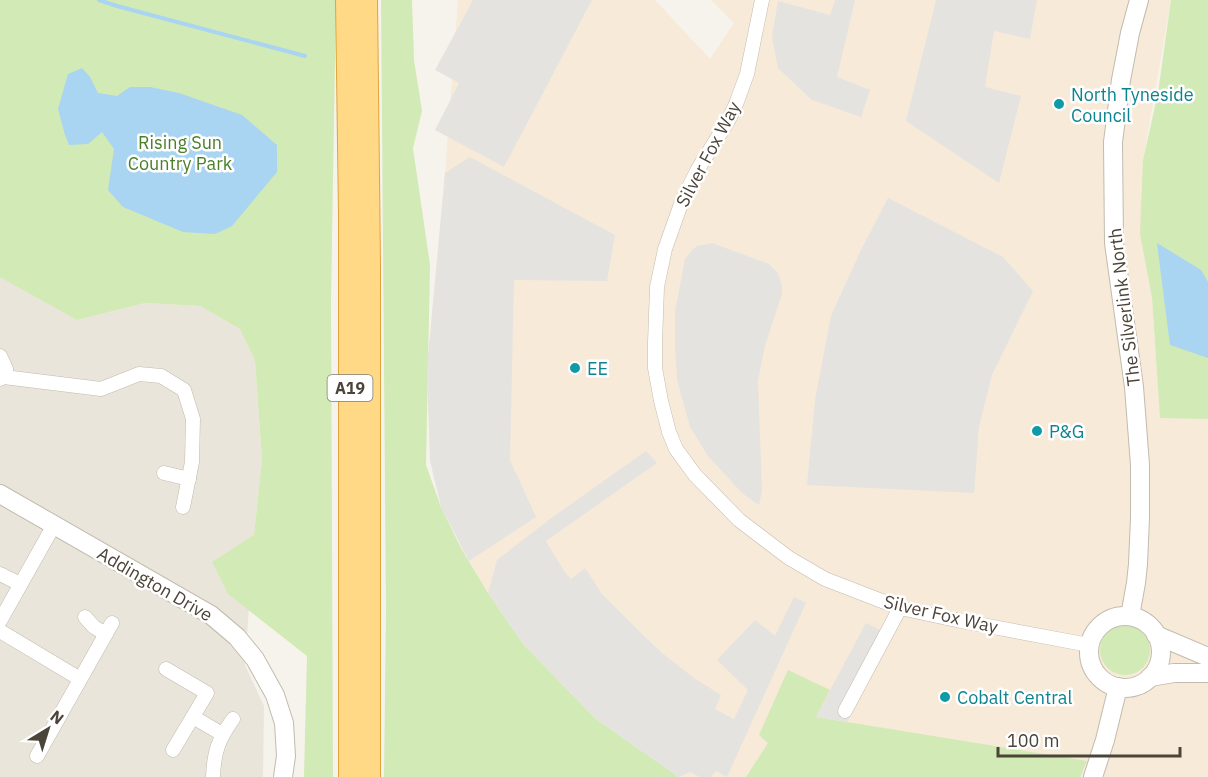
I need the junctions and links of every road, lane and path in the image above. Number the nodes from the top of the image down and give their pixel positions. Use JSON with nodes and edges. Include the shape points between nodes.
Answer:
{"nodes":[{"id":1,"x":347,"y":0,"type":"edge"},
{"id":2,"x":366,"y":0,"type":"edge"},
{"id":3,"x":762,"y":0,"type":"edge"},
{"id":4,"x":1139,"y":0,"type":"edge"},
{"id":5,"x":0,"y":356,"type":"edge"},
{"id":6,"x":2,"y":378,"type":"edge"},
{"id":7,"x":164,"y":473,"type":"dead end"},
{"id":8,"x":189,"y":479,"type":"junction"},
{"id":9,"x":0,"y":494,"type":"edge"},
{"id":10,"x":183,"y":507,"type":"dead end"},
{"id":11,"x":54,"y":525,"type":"junction"},
{"id":12,"x":0,"y":574,"type":"edge"},
{"id":13,"x":20,"y":584,"type":"junction"},
{"id":14,"x":900,"y":608,"type":"junction"},
{"id":15,"x":85,"y":616,"type":"dead end"},
{"id":16,"x":1130,"y":616,"type":"junction"},
{"id":17,"x":0,"y":621,"type":"edge"},
{"id":18,"x":0,"y":631,"type":"edge"},
{"id":19,"x":1156,"y":635,"type":"junction"},
{"id":20,"x":1089,"y":645,"type":"junction"},
{"id":21,"x":1208,"y":657,"type":"edge"},
{"id":22,"x":166,"y":669,"type":"dead end"},
{"id":23,"x":1208,"y":673,"type":"edge"},
{"id":24,"x":1150,"y":677,"type":"junction"},
{"id":25,"x":80,"y":679,"type":"junction"},
{"id":26,"x":1118,"y":687,"type":"junction"},
{"id":27,"x":845,"y":711,"type":"dead end"},
{"id":28,"x":193,"y":717,"type":"junction"},
{"id":29,"x":233,"y":719,"type":"dead end"},
{"id":30,"x":222,"y":734,"type":"junction"},
{"id":31,"x":173,"y":750,"type":"dead end"},
{"id":32,"x":37,"y":756,"type":"dead end"},
{"id":33,"x":213,"y":777,"type":"edge"},
{"id":34,"x":283,"y":777,"type":"edge"},
{"id":35,"x":350,"y":777,"type":"edge"},
{"id":36,"x":369,"y":777,"type":"edge"},
{"id":37,"x":1093,"y":777,"type":"edge"}],
"edges":[{"from":1,"to":35,"type":"highway","number":"A19"},
{"from":2,"to":36,"type":"highway","number":"A19"},
{"from":3,"to":14,"type":"street","name":"Silver Fox Way","via":[[749,66],[736,104],[682,201],[665,249],[657,287],[655,343],[661,401],[676,449],[695,475],[739,520],[816,574]]},
{"from":4,"to":16,"type":"street","name":"The Silverlink North","via":[[1121,80],[1113,142],[1114,243],[1134,387],[1140,465],[1137,574]]},
{"from":5,"to":6,"type":"street","via":[[6,369]]},
{"from":6,"to":8,"type":"street","via":[[101,389],[140,374],[161,376],[184,390],[193,419]]},
{"from":7,"to":8,"type":"street"},
{"from":8,"to":10,"type":"street"},
{"from":9,"to":11,"type":"street","name":"Addington Drive"},
{"from":11,"to":13,"type":"street"},
{"from":11,"to":34,"type":"street","name":"Addington Drive","via":[[211,615],[237,637],[275,694],[284,723]]},
{"from":12,"to":13,"type":"street"},
{"from":13,"to":17,"type":"street"},
{"from":14,"to":20,"type":"street","name":"Silver Fox Way"},
{"from":14,"to":27,"type":"street"},
{"from":15,"to":25,"type":"street","via":[[94,627],[109,628]]},
{"from":16,"to":19,"type":"street","via":[[1150,626]]},
{"from":16,"to":20,"type":"street","via":[[1119,616],[1099,626]]},
{"from":18,"to":25,"type":"street"},
{"from":19,"to":21,"type":"street"},
{"from":19,"to":24,"type":"street","via":[[1160,657]]},
{"from":20,"to":26,"type":"street","via":[[1089,659],[1095,672]]},
{"from":22,"to":28,"type":"street","via":[[207,693]]},
{"from":23,"to":24,"type":"street"},
{"from":24,"to":26,"type":"street","via":[[1141,684]]},
{"from":25,"to":32,"type":"street"},
{"from":26,"to":37,"type":"street"},
{"from":28,"to":30,"type":"street"},
{"from":28,"to":31,"type":"street"},
{"from":29,"to":30,"type":"street"},
{"from":30,"to":33,"type":"street","via":[[213,761]]}]}
